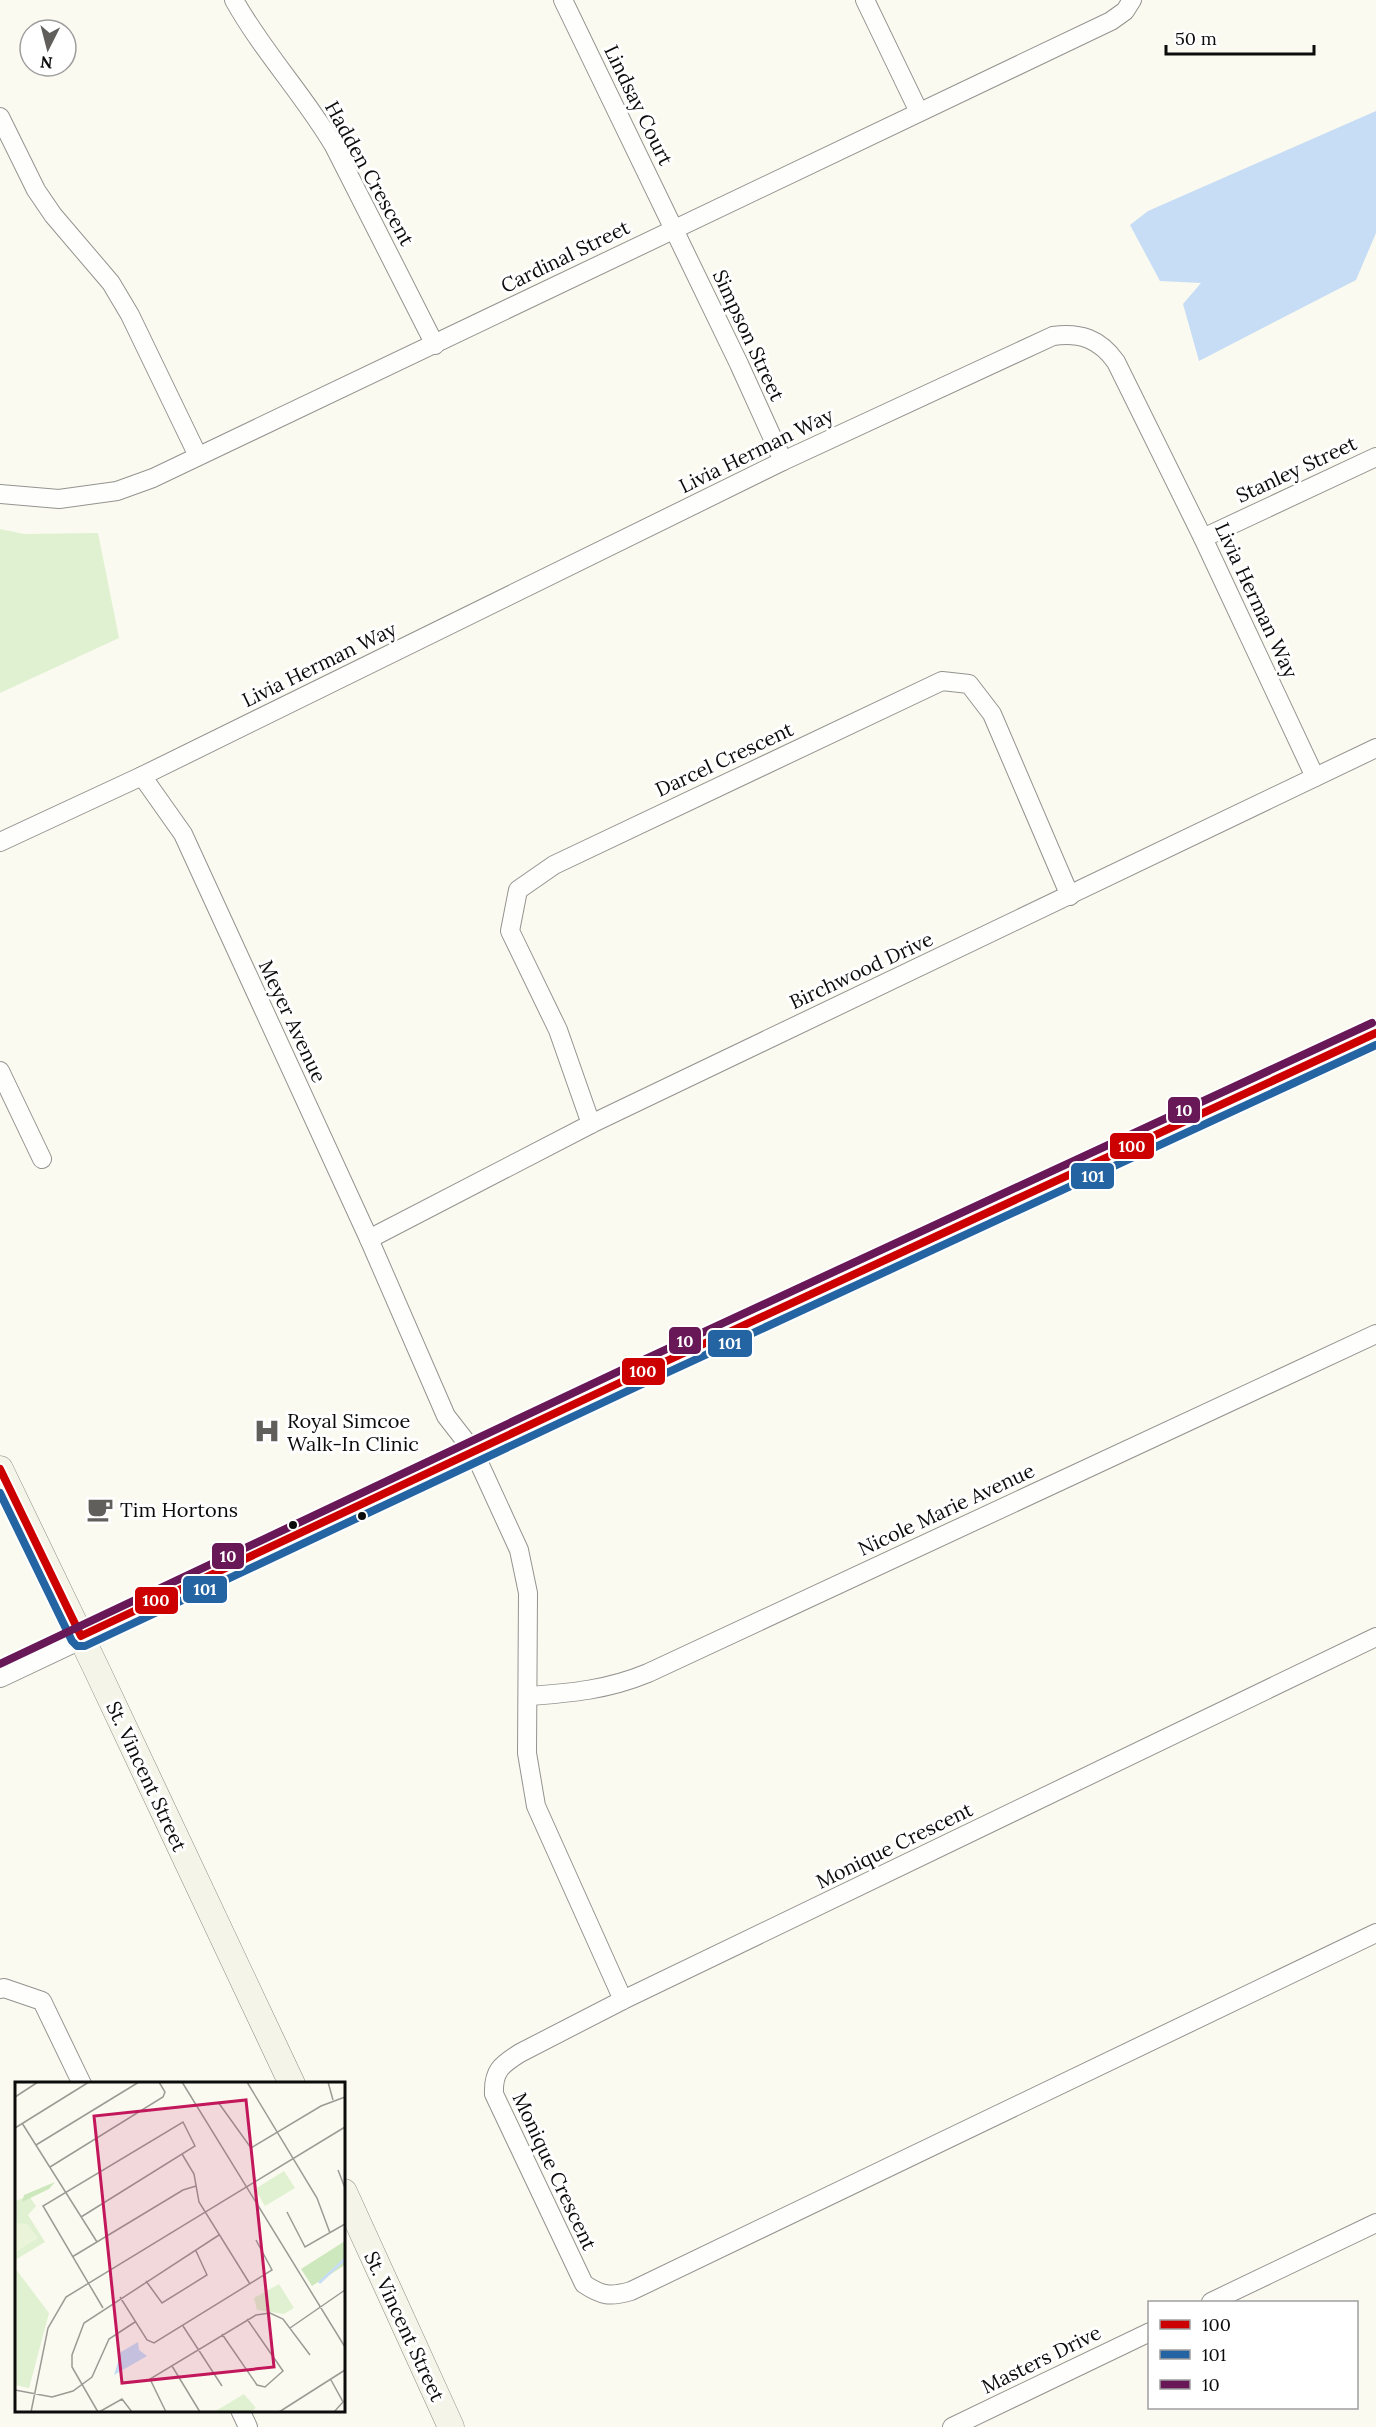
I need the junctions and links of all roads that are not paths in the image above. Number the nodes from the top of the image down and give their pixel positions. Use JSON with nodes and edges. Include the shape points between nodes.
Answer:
{"nodes":[{"id":1,"x":234,"y":0,"type":"edge"},
{"id":2,"x":563,"y":0,"type":"edge"},
{"id":3,"x":865,"y":0,"type":"edge"},
{"id":4,"x":1132,"y":0,"type":"edge"},
{"id":5,"x":919,"y":112,"type":"junction"},
{"id":6,"x":0,"y":117,"type":"edge"},
{"id":7,"x":673,"y":229,"type":"junction"},
{"id":8,"x":435,"y":345,"type":"junction"},
{"id":9,"x":198,"y":456,"type":"junction"},
{"id":10,"x":1376,"y":457,"type":"edge"},
{"id":11,"x":783,"y":461,"type":"junction"},
{"id":12,"x":0,"y":494,"type":"edge"},
{"id":13,"x":1203,"y":538,"type":"junction"},
{"id":14,"x":1376,"y":747,"type":"edge"},
{"id":15,"x":142,"y":776,"type":"junction"},
{"id":16,"x":1315,"y":777,"type":"junction"},
{"id":17,"x":0,"y":842,"type":"edge"},
{"id":18,"x":1070,"y":896,"type":"junction"},
{"id":19,"x":1376,"y":1033,"type":"edge"},
{"id":20,"x":0,"y":1071,"type":"edge"},
{"id":21,"x":591,"y":1124,"type":"junction"},
{"id":22,"x":42,"y":1159,"type":"dead end"},
{"id":23,"x":369,"y":1239,"type":"junction"},
{"id":24,"x":1376,"y":1334,"type":"edge"},
{"id":25,"x":474,"y":1452,"type":"junction"},
{"id":26,"x":0,"y":1469,"type":"edge"},
{"id":27,"x":81,"y":1636,"type":"junction"},
{"id":28,"x":1376,"y":1637,"type":"edge"},
{"id":29,"x":0,"y":1676,"type":"edge"},
{"id":30,"x":528,"y":1696,"type":"junction"},
{"id":31,"x":1376,"y":1933,"type":"edge"},
{"id":32,"x":0,"y":1989,"type":"edge"},
{"id":33,"x":623,"y":2000,"type":"junction"},
{"id":34,"x":81,"y":2082,"type":"edge"},
{"id":35,"x":291,"y":2082,"type":"edge"},
{"id":36,"x":345,"y":2195,"type":"edge"},
{"id":37,"x":1376,"y":2223,"type":"edge"},
{"id":38,"x":1213,"y":2301,"type":"edge"},
{"id":39,"x":1148,"y":2332,"type":"edge"},
{"id":40,"x":241,"y":2412,"type":"edge"},
{"id":41,"x":248,"y":2427,"type":"edge"},
{"id":42,"x":451,"y":2427,"type":"edge"},
{"id":43,"x":952,"y":2427,"type":"edge"}],
"edges":[{"from":1,"to":8,"type":"street","name":"Hadden Crescent","via":[[249,28],[334,146]]},
{"from":2,"to":7,"type":"street","name":"Lindsay Court"},
{"from":3,"to":5,"type":"street"},
{"from":4,"to":5,"type":"street","name":"Cardinal Street","via":[[1111,21]]},
{"from":5,"to":7,"type":"street","name":"Cardinal Street"},
{"from":6,"to":9,"type":"street","via":[[36,190],[116,291]]},
{"from":7,"to":8,"type":"street","name":"Cardinal Street"},
{"from":7,"to":11,"type":"street","name":"Simpson Street"},
{"from":8,"to":9,"type":"street","name":"Cardinal Street"},
{"from":9,"to":12,"type":"street","name":"Cardinal Street","via":[[117,491],[59,499]]},
{"from":10,"to":13,"type":"street","name":"Stanley Street"},
{"from":11,"to":13,"type":"street","name":"Livia Herman Way","via":[[1053,336],[1070,333],[1100,344],[1116,362]]},
{"from":11,"to":15,"type":"street","name":"Livia Herman Way"},
{"from":13,"to":16,"type":"street","name":"Livia Herman Way"},
{"from":14,"to":16,"type":"street","name":"Birchwood Drive"},
{"from":15,"to":17,"type":"street","name":"Livia Herman Way"},
{"from":15,"to":23,"type":"street","name":"Meyer Avenue","via":[[183,834]]},
{"from":16,"to":18,"type":"street","name":"Birchwood Drive"},
{"from":18,"to":21,"type":"street","name":"Birchwood Drive"},
{"from":18,"to":21,"type":"street","name":"Darcel Crescent","via":[[992,714],[969,684],[942,681],[554,864],[518,890],[510,931],[558,1030]]},
{"from":19,"to":25,"type":"street"},
{"from":20,"to":22,"type":"street"},
{"from":21,"to":23,"type":"street","name":"Birchwood Drive"},
{"from":23,"to":25,"type":"street","name":"Meyer Avenue","via":[[446,1416]]},
{"from":24,"to":30,"type":"street","name":"Nicole Marie Avenue","via":[[648,1673],[597,1690]]},
{"from":25,"to":27,"type":"street"},
{"from":25,"to":30,"type":"street","name":"Meyer Avenue","via":[[523,1565],[528,1604]]},
{"from":26,"to":27,"type":"main road","name":"St. Vincent Street"},
{"from":27,"to":29,"type":"street"},
{"from":27,"to":35,"type":"main road","name":"St. Vincent Street"},
{"from":28,"to":33,"type":"street","name":"Monique Crescent"},
{"from":30,"to":33,"type":"street","name":"Meyer Avenue","via":[[527,1753],[536,1806]]},
{"from":31,"to":33,"type":"street","name":"Monique Crescent","via":[[632,2291],[614,2296],[597,2293],[580,2277],[500,2109],[494,2079],[503,2063]]},
{"from":32,"to":34,"type":"street","via":[[42,2001]]},
{"from":36,"to":42,"type":"main road","name":"St. Vincent Street"},
{"from":37,"to":38,"type":"street"},
{"from":39,"to":43,"type":"street","name":"Masters Drive"},
{"from":40,"to":41,"type":"street"}]}
